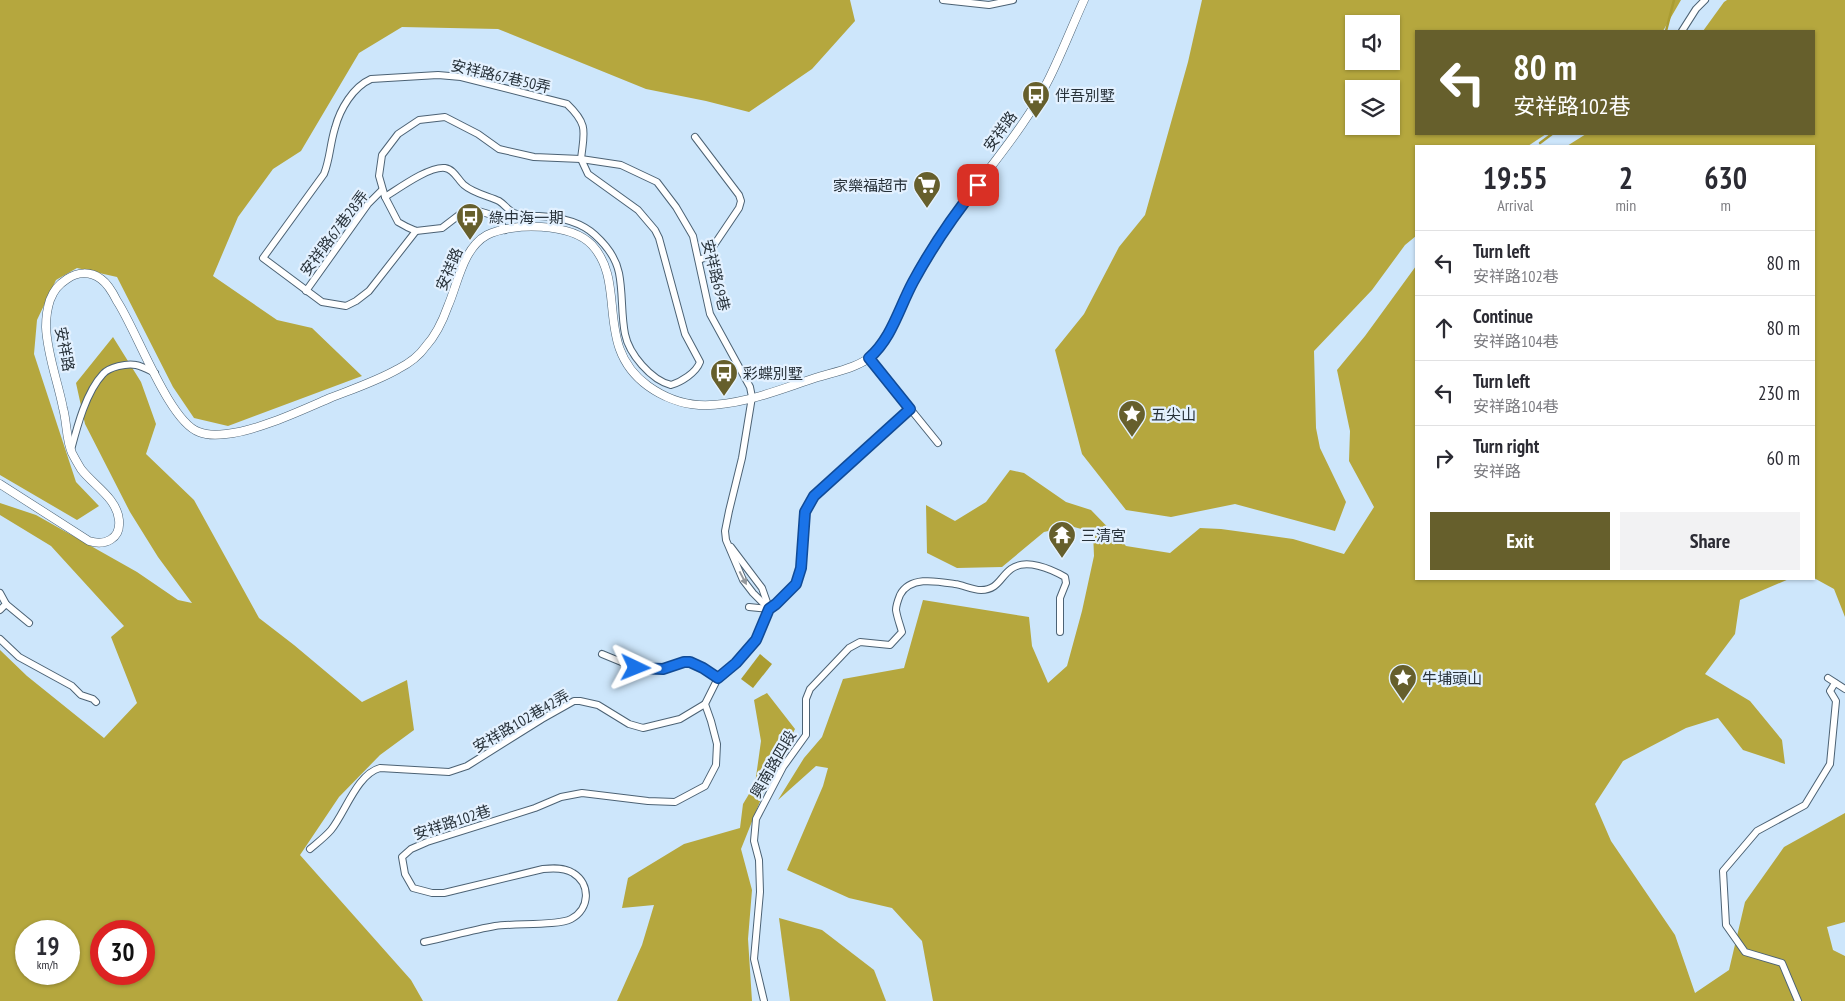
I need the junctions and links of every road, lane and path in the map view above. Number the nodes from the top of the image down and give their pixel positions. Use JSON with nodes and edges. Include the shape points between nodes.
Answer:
{"nodes":[{"id":1,"x":942,"y":0,"type":"edge"},
{"id":2,"x":1013,"y":0,"type":"edge"},
{"id":3,"x":1084,"y":0,"type":"edge"},
{"id":4,"x":1705,"y":0,"type":"edge"},
{"id":5,"x":1683,"y":30,"type":"edge"},
{"id":6,"x":695,"y":137,"type":"dead end"},
{"id":7,"x":581,"y":160,"type":"junction"},
{"id":8,"x":382,"y":190,"type":"junction"},
{"id":9,"x":384,"y":197,"type":"junction"},
{"id":10,"x":504,"y":230,"type":"junction"},
{"id":11,"x":416,"y":231,"type":"junction"},
{"id":12,"x":699,"y":260,"type":"junction"},
{"id":13,"x":306,"y":291,"type":"junction"},
{"id":14,"x":869,"y":358,"type":"junction"},
{"id":15,"x":155,"y":372,"type":"junction"},
{"id":16,"x":752,"y":397,"type":"junction"},
{"id":17,"x":910,"y":409,"type":"junction"},
{"id":18,"x":938,"y":443,"type":"dead end"},
{"id":19,"x":71,"y":450,"type":"junction"},
{"id":20,"x":0,"y":484,"type":"edge"},
{"id":21,"x":726,"y":540,"type":"junction"},
{"id":22,"x":0,"y":593,"type":"edge"},
{"id":23,"x":6,"y":604,"type":"junction"},
{"id":24,"x":749,"y":607,"type":"dead end"},
{"id":25,"x":769,"y":609,"type":"junction"},
{"id":26,"x":0,"y":610,"type":"edge"},
{"id":27,"x":29,"y":622,"type":"dead end"},
{"id":28,"x":1060,"y":632,"type":"dead end"},
{"id":29,"x":0,"y":638,"type":"edge"},
{"id":30,"x":602,"y":654,"type":"dead end"},
{"id":31,"x":718,"y":678,"type":"junction"},
{"id":32,"x":1828,"y":678,"type":"dead end"},
{"id":33,"x":1836,"y":683,"type":"junction"},
{"id":34,"x":1845,"y":690,"type":"edge"},
{"id":35,"x":96,"y":702,"type":"dead end"},
{"id":36,"x":705,"y":704,"type":"junction"},
{"id":37,"x":310,"y":849,"type":"dead end"},
{"id":38,"x":424,"y":942,"type":"dead end"},
{"id":39,"x":764,"y":1001,"type":"edge"},
{"id":40,"x":1798,"y":1001,"type":"edge"}],
"edges":[{"from":1,"to":2,"type":"street","via":[[989,5]]},
{"from":3,"to":14,"type":"street","name":"安祥路","via":[[1047,85],[1024,122],[954,214],[910,288],[888,337]]},
{"from":4,"to":5,"type":"street"},
{"from":6,"to":12,"type":"street","via":[[741,201],[706,257]]},
{"from":7,"to":8,"type":"street","name":"安祥路69巷","via":[[534,158],[499,149],[445,117],[419,120],[398,134],[382,156],[378,176]]},
{"from":7,"to":9,"type":"street","via":[[588,174],[638,210],[659,238],[682,326],[700,362],[676,384],[671,386],[658,380],[630,347],[625,334],[619,272],[612,254],[583,226],[563,218],[522,216],[466,186],[451,170],[444,168],[422,175]]},
{"from":7,"to":12,"type":"street","name":"安祥路69巷","via":[[621,165],[657,182],[694,236]]},
{"from":7,"to":13,"type":"street","name":"安祥路67巷50弄","via":[[585,127],[579,115],[567,104],[461,77],[438,75],[371,79],[362,83],[338,119],[324,174],[263,258]]},
{"from":8,"to":9,"type":"street","name":"安祥路69巷"},
{"from":8,"to":13,"type":"street","name":"安祥路67巷28弄","via":[[368,204]]},
{"from":9,"to":11,"type":"street","name":"安祥路69巷","via":[[398,222]]},
{"from":10,"to":11,"type":"street","via":[[498,219],[475,210],[460,215],[442,228]]},
{"from":10,"to":15,"type":"street","name":"安祥路","via":[[476,243],[440,325],[426,346],[413,360],[370,382],[273,421],[219,435],[198,432],[187,425],[167,397]]},
{"from":10,"to":16,"type":"street","name":"安祥路","via":[[538,226],[557,229],[585,239],[594,246],[606,265],[616,340],[634,374],[645,384],[665,396],[695,405],[729,403]]},
{"from":11,"to":13,"type":"street","via":[[369,291],[356,301],[346,306],[334,305],[322,302]]},
{"from":12,"to":16,"type":"street","name":"安祥路69巷","via":[[710,314],[750,387]]},
{"from":14,"to":16,"type":"street","name":"安祥路","via":[[848,368]]},
{"from":14,"to":17,"type":"street"},
{"from":15,"to":19,"type":"street","via":[[136,365],[120,366],[104,373],[92,390]]},
{"from":15,"to":19,"type":"street","name":"安祥路","via":[[123,310],[102,279],[77,273],[56,287],[47,310],[46,324]]},
{"from":16,"to":21,"type":"street"},
{"from":17,"to":18,"type":"street"},
{"from":17,"to":25,"type":"street","via":[[814,496],[805,512],[801,568],[796,584]]},
{"from":19,"to":20,"type":"street","name":"安祥路","via":[[83,471],[116,507],[120,525],[106,543],[89,540]]},
{"from":21,"to":25,"type":"street","via":[[762,588]]},
{"from":21,"to":25,"type":"street","one_way":true,"via":[[743,580]]},
{"from":22,"to":23,"type":"street"},
{"from":23,"to":26,"type":"street"},
{"from":23,"to":27,"type":"street"},
{"from":24,"to":25,"type":"street"},
{"from":25,"to":31,"type":"street","via":[[756,640]]},
{"from":28,"to":39,"type":"street","name":"興南路四段","via":[[1060,598],[1065,577],[1038,566],[1023,564],[1011,569],[994,588],[981,590],[956,584],[913,582],[904,588],[898,600],[896,610],[902,632],[890,645],[860,642],[849,648],[810,689],[806,698],[806,735],[783,767],[756,819],[754,841],[760,892],[754,959]]},
{"from":29,"to":35,"type":"street","via":[[19,656]]},
{"from":30,"to":31,"type":"street","via":[[636,668],[663,669],[690,662]]},
{"from":31,"to":36,"type":"street"},
{"from":32,"to":33,"type":"street"},
{"from":33,"to":34,"type":"street"},
{"from":33,"to":40,"type":"street","via":[[1830,692],[1836,701],[1830,764],[1805,805],[1757,831],[1723,871],[1726,925],[1745,952],[1782,963]]},
{"from":36,"to":37,"type":"street","name":"安祥路102巷42弄","via":[[680,719],[643,728],[629,724],[598,705],[574,701],[467,766],[449,772],[374,770],[358,786],[331,830]]},
{"from":36,"to":38,"type":"street","name":"安祥路102巷","via":[[717,744],[716,765],[706,786],[675,802],[582,793],[561,797],[411,849],[402,857],[405,874],[413,888],[421,891],[444,892],[556,868],[572,872],[583,884],[587,896],[580,913],[570,920],[495,926]]}]}
